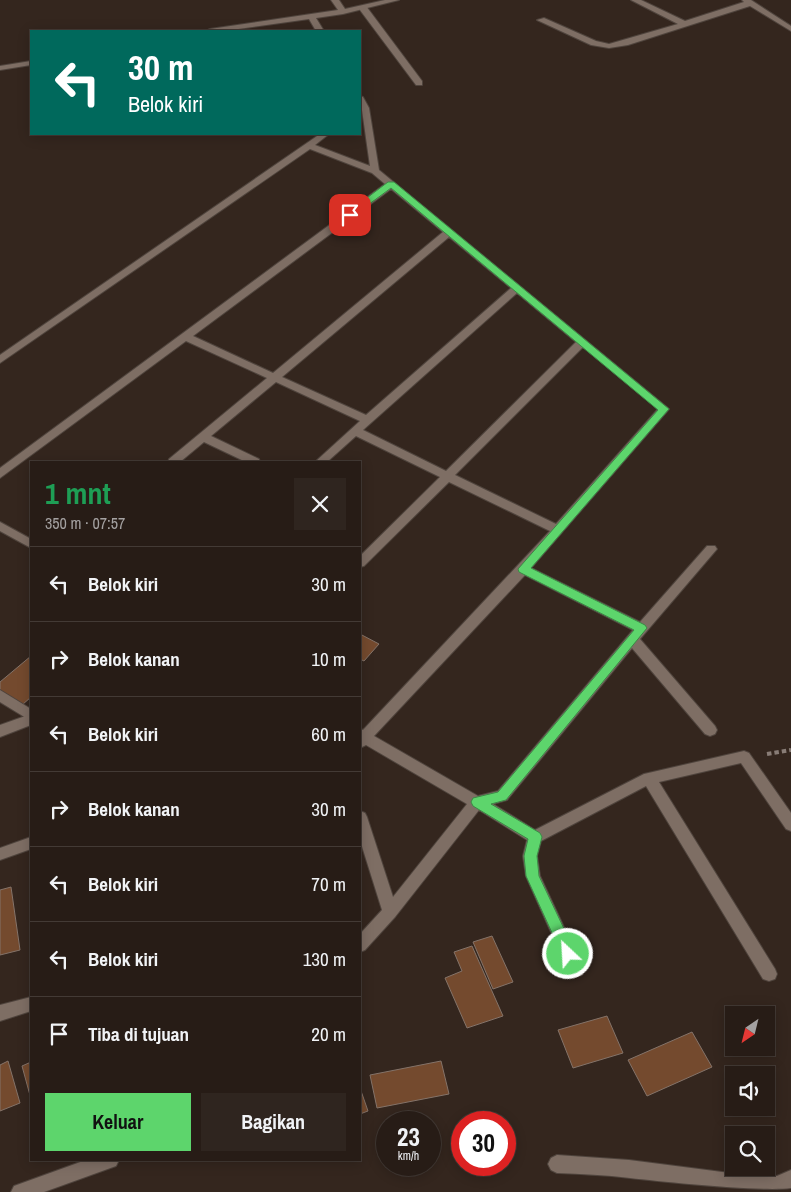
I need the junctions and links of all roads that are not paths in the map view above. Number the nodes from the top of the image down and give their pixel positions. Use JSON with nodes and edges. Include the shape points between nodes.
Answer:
{"nodes":[{"id":1,"x":335,"y":0,"type":"edge"},
{"id":2,"x":395,"y":0,"type":"edge"},
{"id":3,"x":636,"y":0,"type":"edge"},
{"id":4,"x":748,"y":2,"type":"edge"},
{"id":5,"x":363,"y":8,"type":"junction"},
{"id":6,"x":343,"y":12,"type":"junction"},
{"id":7,"x":311,"y":16,"type":"junction"},
{"id":8,"x":541,"y":20,"type":"dead end"},
{"id":9,"x":684,"y":23,"type":"junction"},
{"id":10,"x":791,"y":29,"type":"edge"},
{"id":11,"x":217,"y":30,"type":"edge"},
{"id":12,"x":319,"y":30,"type":"edge"},
{"id":13,"x":30,"y":63,"type":"edge"},
{"id":14,"x":0,"y":68,"type":"edge"},
{"id":15,"x":420,"y":83,"type":"dead end"},
{"id":16,"x":362,"y":106,"type":"edge"},
{"id":17,"x":324,"y":135,"type":"edge"},
{"id":18,"x":309,"y":146,"type":"junction"},
{"id":19,"x":376,"y":171,"type":"junction"},
{"id":20,"x":391,"y":184,"type":"junction"},
{"id":21,"x":449,"y":232,"type":"junction"},
{"id":22,"x":517,"y":288,"type":"junction"},
{"id":23,"x":186,"y":337,"type":"junction"},
{"id":24,"x":582,"y":342,"type":"junction"},
{"id":25,"x":0,"y":360,"type":"edge"},
{"id":26,"x":274,"y":377,"type":"junction"},
{"id":27,"x":368,"y":420,"type":"junction"},
{"id":28,"x":355,"y":431,"type":"junction"},
{"id":29,"x":203,"y":437,"type":"junction"},
{"id":30,"x":174,"y":461,"type":"edge"},
{"id":31,"x":254,"y":461,"type":"edge"},
{"id":32,"x":321,"y":461,"type":"edge"},
{"id":33,"x":0,"y":474,"type":"edge"},
{"id":34,"x":447,"y":476,"type":"junction"},
{"id":35,"x":0,"y":526,"type":"edge"},
{"id":36,"x":558,"y":530,"type":"junction"},
{"id":37,"x":30,"y":543,"type":"edge"},
{"id":38,"x":711,"y":549,"type":"dead end"},
{"id":39,"x":361,"y":562,"type":"edge"},
{"id":40,"x":523,"y":569,"type":"junction"},
{"id":41,"x":641,"y":628,"type":"junction"},
{"id":42,"x":632,"y":639,"type":"junction"},
{"id":43,"x":0,"y":695,"type":"edge"},
{"id":44,"x":30,"y":717,"type":"edge"},
{"id":45,"x":30,"y":718,"type":"edge"},
{"id":46,"x":0,"y":730,"type":"edge"},
{"id":47,"x":710,"y":730,"type":"dead end"},
{"id":48,"x":362,"y":738,"type":"edge"},
{"id":49,"x":649,"y":778,"type":"junction"},
{"id":50,"x":477,"y":802,"type":"junction"},
{"id":51,"x":361,"y":820,"type":"edge"},
{"id":52,"x":791,"y":825,"type":"edge"},
{"id":53,"x":535,"y":837,"type":"junction"},
{"id":54,"x":30,"y":843,"type":"edge"},
{"id":55,"x":0,"y":854,"type":"edge"},
{"id":56,"x":390,"y":912,"type":"junction"},
{"id":57,"x":361,"y":944,"type":"edge"},
{"id":58,"x":576,"y":970,"type":"dead end"},
{"id":59,"x":770,"y":974,"type":"dead end"},
{"id":60,"x":30,"y":1004,"type":"edge"},
{"id":61,"x":0,"y":1014,"type":"edge"},
{"id":62,"x":107,"y":1161,"type":"edge"},
{"id":63,"x":557,"y":1164,"type":"dead end"},
{"id":64,"x":791,"y":1179,"type":"edge"},
{"id":65,"x":20,"y":1192,"type":"edge"}],
"edges":[{"from":1,"to":6,"type":"street"},
{"from":2,"to":5,"type":"street"},
{"from":3,"to":9,"type":"street"},
{"from":4,"to":9,"type":"street"},
{"from":4,"to":10,"type":"street"},
{"from":5,"to":6,"type":"street"},
{"from":5,"to":15,"type":"street"},
{"from":6,"to":7,"type":"street"},
{"from":7,"to":11,"type":"street"},
{"from":7,"to":12,"type":"street"},
{"from":8,"to":9,"type":"street","via":[[594,43],[609,46]]},
{"from":13,"to":14,"type":"street"},
{"from":16,"to":19,"type":"street"},
{"from":17,"to":18,"type":"street"},
{"from":18,"to":19,"type":"street"},
{"from":18,"to":25,"type":"street"},
{"from":19,"to":20,"type":"street"},
{"from":20,"to":21,"type":"street"},
{"from":20,"to":23,"type":"street"},
{"from":21,"to":22,"type":"street"},
{"from":21,"to":26,"type":"street"},
{"from":22,"to":24,"type":"street"},
{"from":22,"to":27,"type":"street"},
{"from":23,"to":26,"type":"street"},
{"from":23,"to":33,"type":"street"},
{"from":24,"to":34,"type":"street"},
{"from":24,"to":36,"type":"street","via":[[664,409]]},
{"from":26,"to":27,"type":"street"},
{"from":26,"to":29,"type":"street"},
{"from":27,"to":28,"type":"street"},
{"from":28,"to":32,"type":"street"},
{"from":28,"to":34,"type":"street"},
{"from":29,"to":30,"type":"street"},
{"from":29,"to":31,"type":"street"},
{"from":34,"to":36,"type":"street"},
{"from":34,"to":39,"type":"street"},
{"from":35,"to":37,"type":"street"},
{"from":36,"to":40,"type":"street"},
{"from":38,"to":41,"type":"street"},
{"from":40,"to":41,"type":"street"},
{"from":40,"to":48,"type":"street"},
{"from":41,"to":42,"type":"street"},
{"from":42,"to":47,"type":"street"},
{"from":42,"to":50,"type":"street","via":[[502,796]]},
{"from":43,"to":44,"type":"street"},
{"from":45,"to":46,"type":"street"},
{"from":48,"to":50,"type":"street"},
{"from":49,"to":52,"type":"street","via":[[744,757]]},
{"from":49,"to":53,"type":"street"},
{"from":49,"to":59,"type":"street"},
{"from":50,"to":53,"type":"street"},
{"from":50,"to":56,"type":"street"},
{"from":51,"to":56,"type":"street"},
{"from":53,"to":58,"type":"street","via":[[530,856],[533,876]]},
{"from":54,"to":55,"type":"street"},
{"from":56,"to":57,"type":"street"},
{"from":60,"to":61,"type":"street"},
{"from":62,"to":65,"type":"street"},
{"from":63,"to":64,"type":"street","via":[[730,1182],[778,1185]]}]}
